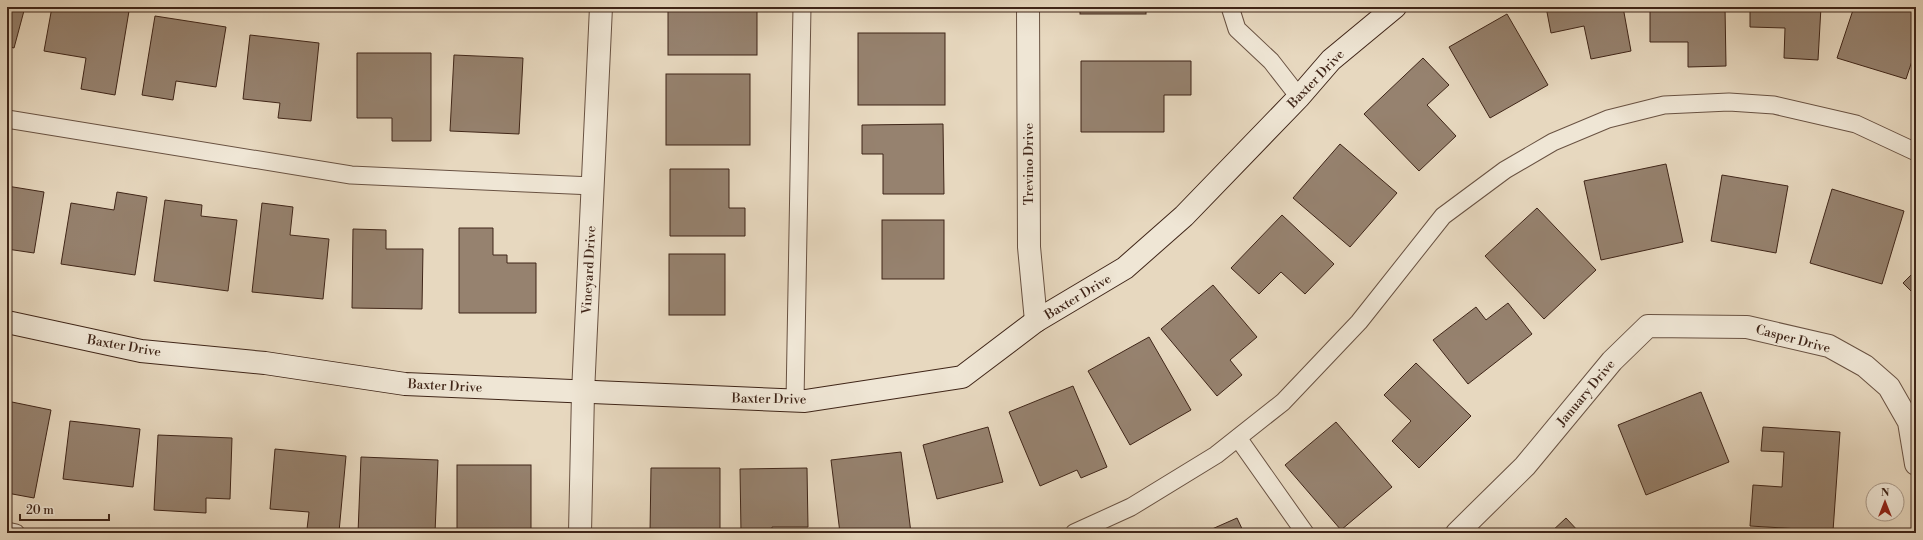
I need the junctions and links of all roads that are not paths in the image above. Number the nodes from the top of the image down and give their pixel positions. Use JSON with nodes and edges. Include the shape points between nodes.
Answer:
{"nodes":[{"id":1,"x":601,"y":7,"type":"edge"},
{"id":2,"x":802,"y":7,"type":"edge"},
{"id":3,"x":1028,"y":7,"type":"edge"},
{"id":4,"x":1230,"y":7,"type":"edge"},
{"id":5,"x":1395,"y":7,"type":"edge"},
{"id":6,"x":1299,"y":97,"type":"junction"},
{"id":7,"x":7,"y":119,"type":"edge"},
{"id":8,"x":1916,"y":152,"type":"edge"},
{"id":9,"x":593,"y":186,"type":"junction"},
{"id":10,"x":1036,"y":321,"type":"junction"},
{"id":11,"x":7,"y":322,"type":"edge"},
{"id":12,"x":1747,"y":327,"type":"joint"},
{"id":13,"x":583,"y":393,"type":"junction"},
{"id":14,"x":795,"y":401,"type":"junction"},
{"id":15,"x":1238,"y":438,"type":"junction"},
{"id":16,"x":1916,"y":464,"type":"edge"},
{"id":17,"x":7,"y":532,"type":"edge"},
{"id":18,"x":16,"y":533,"type":"edge"},
{"id":19,"x":580,"y":533,"type":"edge"},
{"id":20,"x":1074,"y":533,"type":"edge"},
{"id":21,"x":1305,"y":533,"type":"edge"},
{"id":22,"x":1457,"y":533,"type":"edge"}],
"edges":[{"from":1,"to":9,"type":"street","name":"Vineyard Drive"},
{"from":2,"to":14,"type":"lane"},
{"from":3,"to":10,"type":"street","name":"Trevino Drive","via":[[1029,247]]},
{"from":4,"to":6,"type":"lane","via":[[1237,29],[1271,60]]},
{"from":5,"to":6,"type":"street","name":"Baxter Drive","via":[[1331,60]]},
{"from":6,"to":10,"type":"street","name":"Baxter Drive","via":[[1184,216],[1125,268]]},
{"from":7,"to":9,"type":"lane","via":[[352,175]]},
{"from":8,"to":15,"type":"lane","via":[[1856,124],[1774,106],[1729,102],[1664,105],[1608,119],[1553,142],[1505,170],[1443,216],[1359,322],[1283,402]]},
{"from":9,"to":13,"type":"street","name":"Vineyard Drive"},
{"from":10,"to":14,"type":"street","name":"Baxter Drive","via":[[962,377]]},
{"from":11,"to":13,"type":"street","name":"Baxter Drive","via":[[141,351],[265,363],[405,384]]},
{"from":12,"to":16,"type":"street","name":"Casper Drive","via":[[1829,346],[1865,366],[1888,387],[1909,422]]},
{"from":12,"to":22,"type":"street","name":"January Drive","via":[[1648,326],[1612,361],[1524,466]]},
{"from":13,"to":14,"type":"street","name":"Baxter Drive"},
{"from":13,"to":19,"type":"street","name":"Vineyard Drive"},
{"from":15,"to":20,"type":"lane","via":[[1216,455],[1131,507]]},
{"from":15,"to":21,"type":"lane"},
{"from":17,"to":18,"type":"lane"}]}
